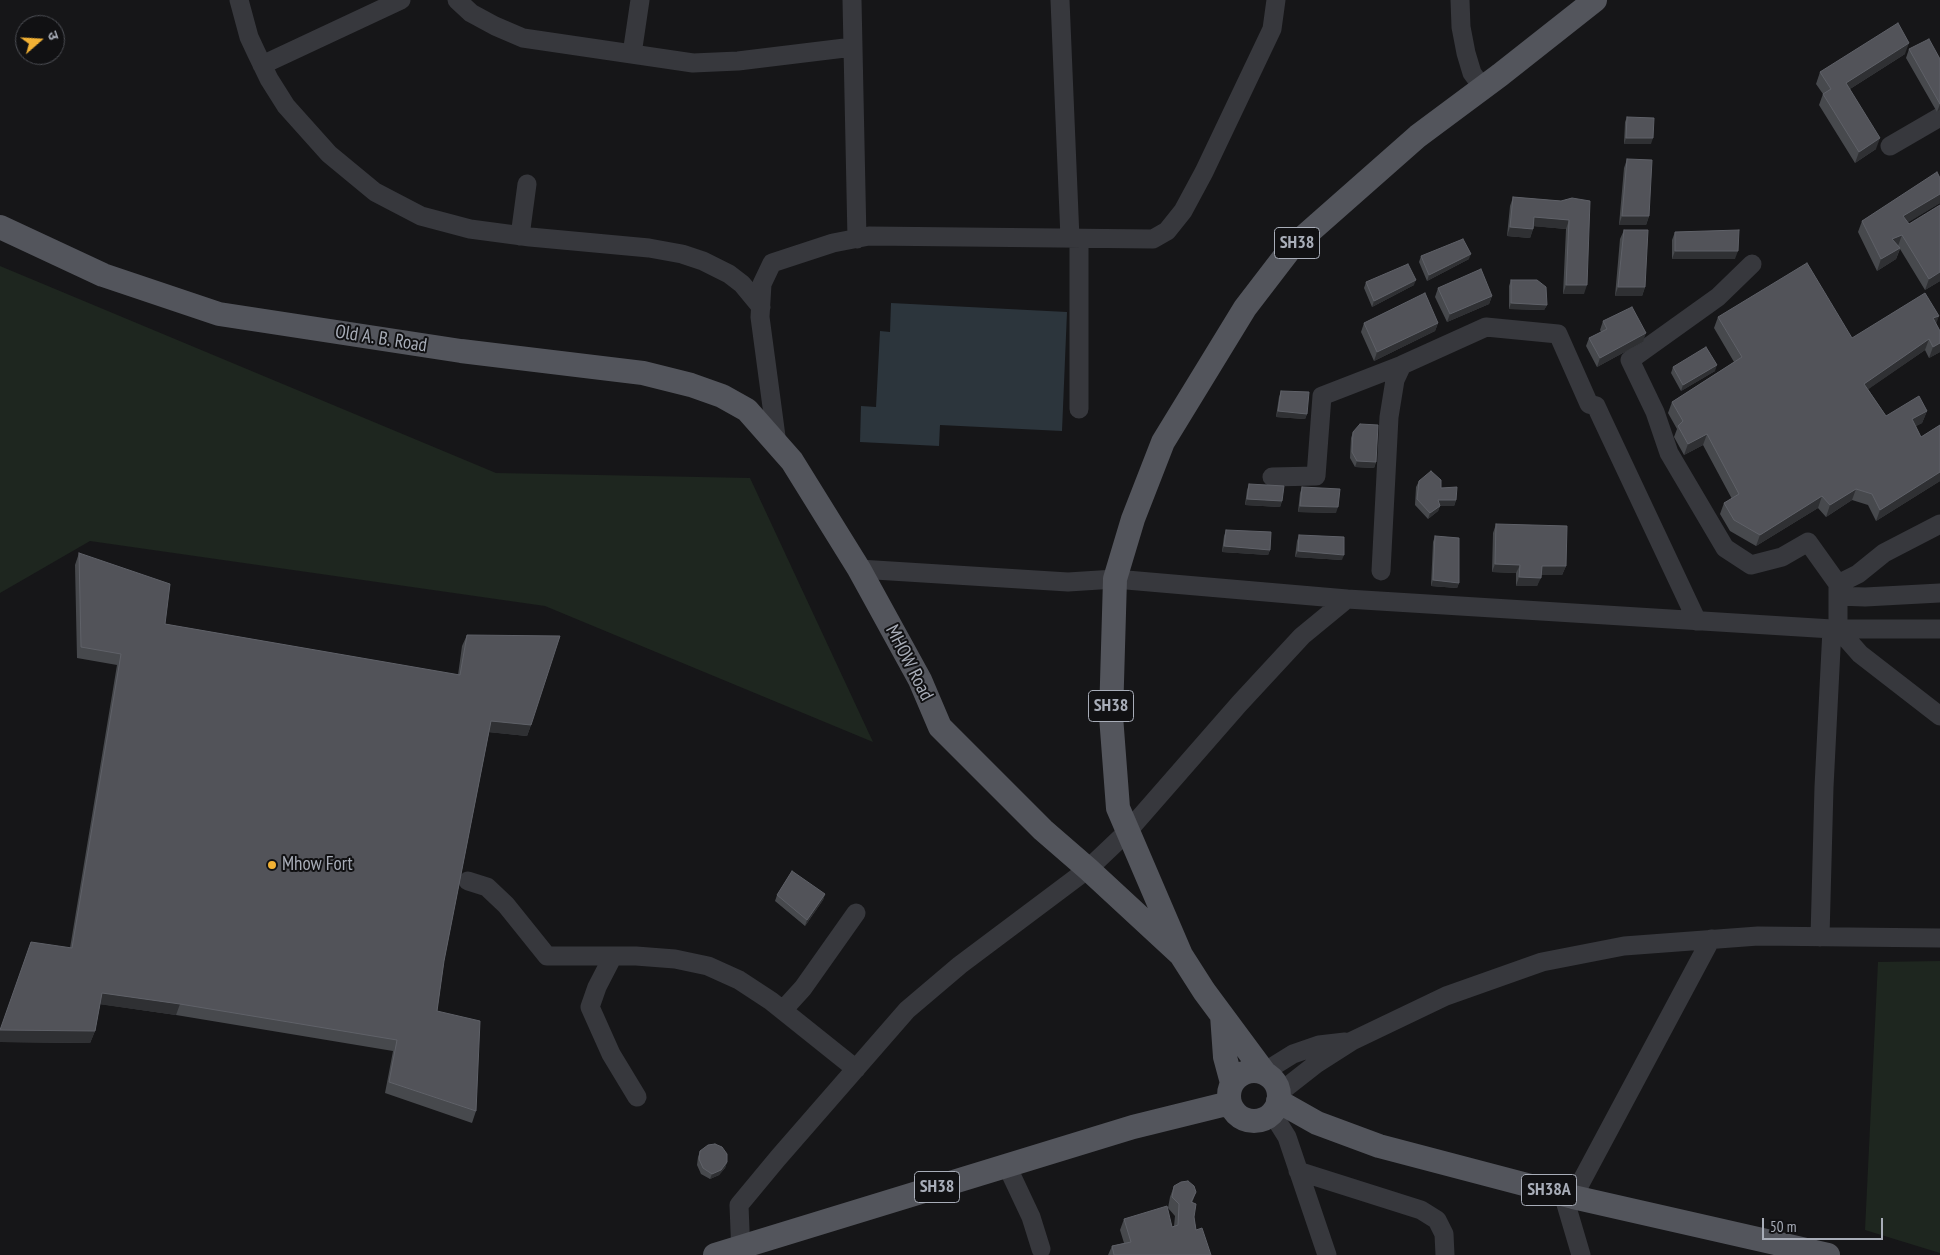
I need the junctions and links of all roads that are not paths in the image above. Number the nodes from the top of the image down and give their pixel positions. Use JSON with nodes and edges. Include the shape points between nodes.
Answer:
{"nodes":[{"id":1,"x":239,"y":0,"type":"edge"},
{"id":2,"x":401,"y":0,"type":"edge"},
{"id":3,"x":456,"y":0,"type":"edge"},
{"id":4,"x":640,"y":0,"type":"edge"},
{"id":5,"x":852,"y":0,"type":"edge"},
{"id":6,"x":1060,"y":0,"type":"edge"},
{"id":7,"x":1276,"y":0,"type":"edge"},
{"id":8,"x":1460,"y":0,"type":"edge"},
{"id":9,"x":1595,"y":0,"type":"edge"},
{"id":10,"x":853,"y":47,"type":"junction"},
{"id":11,"x":632,"y":54,"type":"junction"},
{"id":12,"x":262,"y":66,"type":"junction"},
{"id":13,"x":1483,"y":88,"type":"junction"},
{"id":14,"x":1940,"y":117,"type":"edge"},
{"id":15,"x":1890,"y":146,"type":"dead end"},
{"id":16,"x":527,"y":184,"type":"dead end"},
{"id":17,"x":0,"y":227,"type":"edge"},
{"id":18,"x":520,"y":236,"type":"junction"},
{"id":19,"x":1074,"y":238,"type":"junction"},
{"id":20,"x":857,"y":239,"type":"junction"},
{"id":21,"x":1752,"y":264,"type":"dead end"},
{"id":22,"x":760,"y":307,"type":"junction"},
{"id":23,"x":1402,"y":365,"type":"junction"},
{"id":24,"x":1080,"y":409,"type":"dead end"},
{"id":25,"x":770,"y":436,"type":"junction"},
{"id":26,"x":1272,"y":477,"type":"dead end"},
{"id":27,"x":1940,"y":524,"type":"edge"},
{"id":28,"x":859,"y":569,"type":"junction"},
{"id":29,"x":1381,"y":571,"type":"dead end"},
{"id":30,"x":1115,"y":579,"type":"junction"},
{"id":31,"x":1838,"y":590,"type":"junction"},
{"id":32,"x":1940,"y":593,"type":"edge"},
{"id":33,"x":1347,"y":599,"type":"junction"},
{"id":34,"x":1697,"y":621,"type":"junction"},
{"id":35,"x":1835,"y":629,"type":"junction"},
{"id":36,"x":1940,"y":629,"type":"edge"},
{"id":37,"x":1940,"y":716,"type":"edge"},
{"id":38,"x":1128,"y":831,"type":"junction"},
{"id":39,"x":1088,"y":868,"type":"junction"},
{"id":40,"x":468,"y":881,"type":"dead end"},
{"id":41,"x":856,"y":913,"type":"dead end"},
{"id":42,"x":1820,"y":937,"type":"junction"},
{"id":43,"x":1940,"y":938,"type":"edge"},
{"id":44,"x":1712,"y":940,"type":"junction"},
{"id":45,"x":1181,"y":955,"type":"junction"},
{"id":46,"x":614,"y":956,"type":"junction"},
{"id":47,"x":782,"y":1010,"type":"junction"},
{"id":48,"x":1222,"y":1015,"type":"junction"},
{"id":49,"x":1352,"y":1041,"type":"junction"},
{"id":50,"x":856,"y":1069,"type":"junction"},
{"id":51,"x":1264,"y":1072,"type":"junction"},
{"id":52,"x":1231,"y":1093,"type":"junction"},
{"id":53,"x":637,"y":1097,"type":"dead end"},
{"id":54,"x":1276,"y":1102,"type":"junction"},
{"id":55,"x":1007,"y":1166,"type":"junction"},
{"id":56,"x":1298,"y":1171,"type":"junction"},
{"id":57,"x":1568,"y":1195,"type":"junction"},
{"id":58,"x":1041,"y":1249,"type":"dead end"},
{"id":59,"x":741,"y":1251,"type":"edge"},
{"id":60,"x":715,"y":1255,"type":"edge"},
{"id":61,"x":1327,"y":1255,"type":"edge"},
{"id":62,"x":1445,"y":1255,"type":"edge"},
{"id":63,"x":1581,"y":1255,"type":"edge"},
{"id":64,"x":1828,"y":1255,"type":"edge"}],
"edges":[{"from":1,"to":12,"type":"street","via":[[249,37]]},
{"from":2,"to":12,"type":"street"},
{"from":3,"to":11,"type":"street","via":[[471,14],[523,38]]},
{"from":4,"to":11,"type":"street"},
{"from":5,"to":10,"type":"street"},
{"from":6,"to":19,"type":"street"},
{"from":7,"to":19,"type":"street","via":[[1272,29],[1204,172],[1184,211],[1168,232],[1154,239]]},
{"from":8,"to":13,"type":"street","via":[[1466,53],[1472,73]]},
{"from":9,"to":13,"type":"main road","number":"SH38"},
{"from":10,"to":11,"type":"street","via":[[693,64]]},
{"from":10,"to":20,"type":"street"},
{"from":12,"to":18,"type":"street","via":[[302,126],[335,160],[374,192],[421,216],[470,229]]},
{"from":13,"to":30,"type":"main road","number":"SH38","via":[[1418,136],[1291,248],[1245,308],[1163,442],[1133,519]]},
{"from":14,"to":15,"type":"street"},
{"from":16,"to":18,"type":"street"},
{"from":17,"to":25,"type":"main road","name":"Old A. B. Road","via":[[103,275],[219,314],[460,351],[643,373],[691,385],[722,396],[747,410]]},
{"from":18,"to":22,"type":"street","via":[[682,254],[729,274],[742,284]]},
{"from":19,"to":20,"type":"street","via":[[890,236]]},
{"from":19,"to":24,"type":"street"},
{"from":20,"to":22,"type":"street","via":[[772,262],[762,284]]},
{"from":21,"to":31,"type":"street","via":[[1718,297],[1630,360],[1655,412],[1669,453],[1725,548],[1751,565],[1782,557],[1808,542]]},
{"from":22,"to":25,"type":"street"},
{"from":23,"to":26,"type":"street","via":[[1322,396],[1316,476]]},
{"from":23,"to":29,"type":"street","via":[[1395,380],[1389,417]]},
{"from":23,"to":34,"type":"street","via":[[1486,327],[1558,334],[1589,404],[1596,406],[1602,418]]},
{"from":25,"to":28,"type":"main road","name":"MHOW Road","via":[[792,462]]},
{"from":27,"to":31,"type":"street","via":[[1884,553]]},
{"from":28,"to":30,"type":"street","via":[[1068,582]]},
{"from":28,"to":39,"type":"main road","name":"MHOW Road","via":[[920,680],[940,727],[1042,830]]},
{"from":30,"to":33,"type":"street"},
{"from":30,"to":38,"type":"main road","number":"SH38","via":[[1111,716],[1118,808]]},
{"from":31,"to":32,"type":"street","via":[[1865,597]]},
{"from":31,"to":35,"type":"street"},
{"from":33,"to":34,"type":"street"},
{"from":33,"to":38,"type":"street","via":[[1302,636]]},
{"from":34,"to":35,"type":"street"},
{"from":35,"to":36,"type":"street"},
{"from":35,"to":37,"type":"street","via":[[1860,654]]},
{"from":35,"to":42,"type":"street","via":[[1824,787]]},
{"from":38,"to":39,"type":"street"},
{"from":38,"to":45,"type":"main road","number":"SH38"},
{"from":39,"to":45,"type":"main road","name":"MHOW Road"},
{"from":39,"to":50,"type":"street","via":[[960,965],[907,1010]]},
{"from":40,"to":46,"type":"street","via":[[487,887],[506,905],[547,956]]},
{"from":41,"to":47,"type":"street","via":[[803,988]]},
{"from":42,"to":43,"type":"street"},
{"from":42,"to":44,"type":"street","via":[[1758,936]]},
{"from":44,"to":49,"type":"street","via":[[1624,946],[1542,962],[1446,996]]},
{"from":44,"to":57,"type":"street"},
{"from":45,"to":48,"type":"main road","number":"SH38"},
{"from":46,"to":47,"type":"street","via":[[675,958],[708,966],[739,980]]},
{"from":46,"to":53,"type":"street","via":[[596,987],[590,1007],[611,1054]]},
{"from":47,"to":50,"type":"street"},
{"from":48,"to":51,"type":"main road","number":"SH38"},
{"from":48,"to":52,"type":"main road"},
{"from":49,"to":51,"type":"street","via":[[1319,1045],[1293,1054]]},
{"from":49,"to":54,"type":"street","via":[[1316,1064]]},
{"from":50,"to":59,"type":"street","via":[[739,1205]]},
{"from":51,"to":52,"type":"main road","number":"SH38","via":[[1242,1073]]},
{"from":51,"to":54,"type":"main road","number":"SH38","via":[[1274,1081]]},
{"from":52,"to":54,"type":"main road","via":[[1234,1111],[1248,1120],[1265,1118]]},
{"from":52,"to":55,"type":"main road","number":"SH38"},
{"from":54,"to":56,"type":"street"},
{"from":54,"to":57,"type":"main road","number":"SH38A","via":[[1317,1123],[1379,1146]]},
{"from":55,"to":58,"type":"street","via":[[1031,1217]]},
{"from":55,"to":59,"type":"main road","number":"SH38"},
{"from":56,"to":61,"type":"street"},
{"from":56,"to":62,"type":"street","via":[[1421,1210],[1437,1220],[1444,1234]]},
{"from":57,"to":63,"type":"street"},
{"from":57,"to":64,"type":"main road","number":"SH38A"},
{"from":59,"to":60,"type":"main road","number":"SH38"}]}
